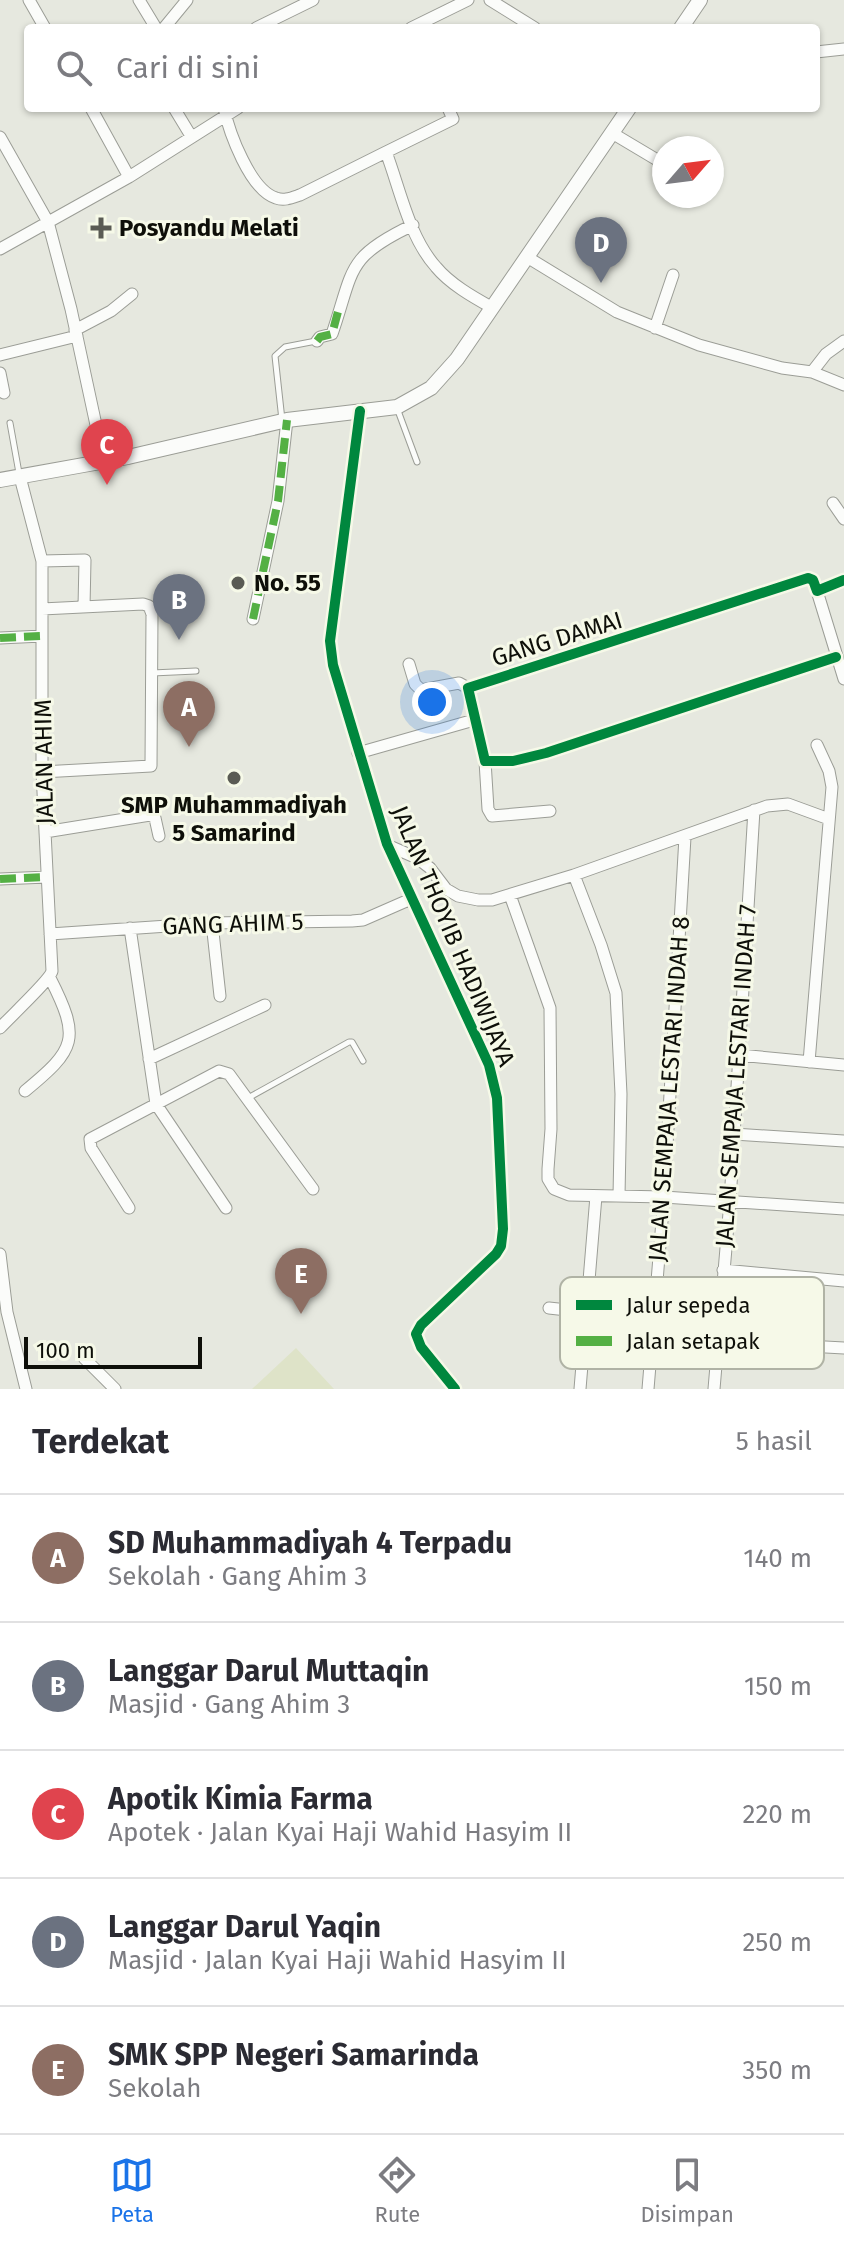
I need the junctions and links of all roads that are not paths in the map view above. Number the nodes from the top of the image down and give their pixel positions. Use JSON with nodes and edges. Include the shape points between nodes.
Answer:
{"nodes":[{"id":1,"x":29,"y":0,"type":"edge"},
{"id":2,"x":139,"y":0,"type":"edge"},
{"id":3,"x":187,"y":0,"type":"edge"},
{"id":4,"x":313,"y":0,"type":"edge"},
{"id":5,"x":468,"y":0,"type":"edge"},
{"id":6,"x":490,"y":0,"type":"edge"},
{"id":7,"x":700,"y":0,"type":"edge"},
{"id":8,"x":43,"y":24,"type":"edge"},
{"id":9,"x":154,"y":24,"type":"edge"},
{"id":10,"x":167,"y":24,"type":"edge"},
{"id":11,"x":264,"y":24,"type":"edge"},
{"id":12,"x":419,"y":24,"type":"edge"},
{"id":13,"x":529,"y":24,"type":"edge"},
{"id":14,"x":684,"y":24,"type":"edge"},
{"id":15,"x":844,"y":49,"type":"edge"},
{"id":16,"x":820,"y":52,"type":"edge"},
{"id":17,"x":93,"y":112,"type":"edge"},
{"id":18,"x":176,"y":112,"type":"edge"},
{"id":19,"x":223,"y":112,"type":"edge"},
{"id":20,"x":224,"y":112,"type":"edge"},
{"id":21,"x":450,"y":112,"type":"edge"},
{"id":22,"x":626,"y":112,"type":"edge"},
{"id":23,"x":612,"y":133,"type":"junction"},
{"id":24,"x":191,"y":136,"type":"junction"},
{"id":25,"x":0,"y":137,"type":"edge"},
{"id":26,"x":386,"y":152,"type":"junction"},
{"id":27,"x":652,"y":157,"type":"edge"},
{"id":28,"x":129,"y":177,"type":"junction"},
{"id":29,"x":48,"y":222,"type":"junction"},
{"id":30,"x":413,"y":225,"type":"junction"},
{"id":31,"x":0,"y":249,"type":"edge"},
{"id":32,"x":527,"y":257,"type":"junction"},
{"id":33,"x":673,"y":275,"type":"dead end"},
{"id":34,"x":132,"y":294,"type":"dead end"},
{"id":35,"x":491,"y":307,"type":"junction"},
{"id":36,"x":655,"y":328,"type":"junction"},
{"id":37,"x":76,"y":333,"type":"junction"},
{"id":38,"x":317,"y":341,"type":"joint"},
{"id":39,"x":844,"y":341,"type":"edge"},
{"id":40,"x":0,"y":355,"type":"edge"},
{"id":41,"x":812,"y":372,"type":"junction"},
{"id":42,"x":0,"y":373,"type":"edge"},
{"id":43,"x":844,"y":385,"type":"edge"},
{"id":44,"x":4,"y":393,"type":"dead end"},
{"id":45,"x":397,"y":407,"type":"junction"},
{"id":46,"x":360,"y":411,"type":"junction"},
{"id":47,"x":284,"y":421,"type":"junction"},
{"id":48,"x":10,"y":423,"type":"dead end"},
{"id":49,"x":104,"y":462,"type":"junction"},
{"id":50,"x":417,"y":462,"type":"dead end"},
{"id":51,"x":20,"y":477,"type":"junction"},
{"id":52,"x":0,"y":480,"type":"edge"},
{"id":53,"x":833,"y":503,"type":"dead end"},
{"id":54,"x":844,"y":519,"type":"edge"},
{"id":55,"x":42,"y":561,"type":"junction"},
{"id":56,"x":844,"y":580,"type":"edge"},
{"id":57,"x":817,"y":591,"type":"junction"},
{"id":58,"x":84,"y":607,"type":"junction"},
{"id":59,"x":42,"y":609,"type":"junction"},
{"id":60,"x":253,"y":619,"type":"dead end"},
{"id":61,"x":42,"y":636,"type":"junction"},
{"id":62,"x":0,"y":638,"type":"edge"},
{"id":63,"x":836,"y":657,"type":"junction"},
{"id":64,"x":409,"y":664,"type":"dead end"},
{"id":65,"x":196,"y":671,"type":"dead end"},
{"id":66,"x":151,"y":673,"type":"junction"},
{"id":67,"x":844,"y":679,"type":"edge"},
{"id":68,"x":468,"y":688,"type":"junction"},
{"id":69,"x":474,"y":720,"type":"junction"},
{"id":70,"x":817,"y":745,"type":"dead end"},
{"id":71,"x":358,"y":753,"type":"junction"},
{"id":72,"x":485,"y":761,"type":"junction"},
{"id":73,"x":42,"y":772,"type":"junction"},
{"id":74,"x":754,"y":810,"type":"junction"},
{"id":75,"x":550,"y":811,"type":"dead end"},
{"id":76,"x":829,"y":819,"type":"junction"},
{"id":77,"x":45,"y":832,"type":"junction"},
{"id":78,"x":159,"y":836,"type":"dead end"},
{"id":79,"x":685,"y":837,"type":"junction"},
{"id":80,"x":387,"y":844,"type":"junction"},
{"id":81,"x":574,"y":875,"type":"junction"},
{"id":82,"x":47,"y":877,"type":"junction"},
{"id":83,"x":0,"y":879,"type":"edge"},
{"id":84,"x":510,"y":895,"type":"junction"},
{"id":85,"x":411,"y":899,"type":"junction"},
{"id":86,"x":212,"y":923,"type":"junction"},
{"id":87,"x":130,"y":928,"type":"junction"},
{"id":88,"x":50,"y":934,"type":"junction"},
{"id":89,"x":50,"y":978,"type":"junction"},
{"id":90,"x":220,"y":996,"type":"dead end"},
{"id":91,"x":265,"y":1005,"type":"dead end"},
{"id":92,"x":0,"y":1028,"type":"edge"},
{"id":93,"x":739,"y":1055,"type":"junction"},
{"id":94,"x":149,"y":1059,"type":"junction"},
{"id":95,"x":363,"y":1061,"type":"dead end"},
{"id":96,"x":809,"y":1062,"type":"junction"},
{"id":97,"x":844,"y":1065,"type":"edge"},
{"id":98,"x":25,"y":1091,"type":"dead end"},
{"id":99,"x":247,"y":1099,"type":"junction"},
{"id":100,"x":156,"y":1104,"type":"junction"},
{"id":101,"x":734,"y":1134,"type":"junction"},
{"id":102,"x":844,"y":1141,"type":"edge"},
{"id":103,"x":313,"y":1189,"type":"dead end"},
{"id":104,"x":596,"y":1196,"type":"junction"},
{"id":105,"x":619,"y":1196,"type":"junction"},
{"id":106,"x":664,"y":1197,"type":"junction"},
{"id":107,"x":730,"y":1201,"type":"junction"},
{"id":108,"x":129,"y":1208,"type":"dead end"},
{"id":109,"x":226,"y":1208,"type":"dead end"},
{"id":110,"x":844,"y":1209,"type":"edge"},
{"id":111,"x":0,"y":1254,"type":"edge"},
{"id":112,"x":723,"y":1270,"type":"junction"},
{"id":113,"x":588,"y":1277,"type":"edge"},
{"id":114,"x":657,"y":1277,"type":"edge"},
{"id":115,"x":722,"y":1277,"type":"edge"},
{"id":116,"x":800,"y":1277,"type":"edge"},
{"id":117,"x":824,"y":1279,"type":"edge"},
{"id":118,"x":844,"y":1281,"type":"edge"},
{"id":119,"x":549,"y":1308,"type":"dead end"},
{"id":120,"x":560,"y":1309,"type":"edge"},
{"id":121,"x":824,"y":1347,"type":"edge"},
{"id":122,"x":844,"y":1348,"type":"edge"},
{"id":123,"x":84,"y":1358,"type":"dead end"},
{"id":124,"x":581,"y":1369,"type":"edge"},
{"id":125,"x":650,"y":1369,"type":"edge"},
{"id":126,"x":715,"y":1369,"type":"edge"},
{"id":127,"x":26,"y":1389,"type":"edge"},
{"id":128,"x":115,"y":1389,"type":"edge"},
{"id":129,"x":455,"y":1389,"type":"edge"},
{"id":130,"x":580,"y":1389,"type":"edge"},
{"id":131,"x":648,"y":1389,"type":"edge"},
{"id":132,"x":714,"y":1389,"type":"edge"}],
"edges":[{"from":1,"to":8,"type":"street"},
{"from":2,"to":9,"type":"street"},
{"from":3,"to":10,"type":"street"},
{"from":4,"to":11,"type":"street"},
{"from":5,"to":12,"type":"street"},
{"from":6,"to":13,"type":"street"},
{"from":7,"to":14,"type":"street"},
{"from":15,"to":16,"type":"street"},
{"from":17,"to":28,"type":"street"},
{"from":18,"to":24,"type":"street"},
{"from":19,"to":24,"type":"street"},
{"from":20,"to":26,"type":"street","via":[[252,177],[278,199],[300,195]]},
{"from":21,"to":26,"type":"street","via":[[453,119]]},
{"from":22,"to":23,"type":"street"},
{"from":23,"to":27,"type":"street"},
{"from":23,"to":32,"type":"street"},
{"from":24,"to":28,"type":"street"},
{"from":25,"to":29,"type":"street"},
{"from":26,"to":30,"type":"street"},
{"from":28,"to":29,"type":"street"},
{"from":29,"to":31,"type":"street"},
{"from":29,"to":37,"type":"street"},
{"from":30,"to":35,"type":"street","via":[[442,274]]},
{"from":30,"to":38,"type":"street","via":[[375,244],[352,270],[332,334]]},
{"from":32,"to":35,"type":"street"},
{"from":32,"to":36,"type":"street","via":[[605,306]]},
{"from":33,"to":36,"type":"street"},
{"from":34,"to":37,"type":"street"},
{"from":35,"to":45,"type":"street","via":[[444,376]]},
{"from":36,"to":41,"type":"street","via":[[731,355]]},
{"from":37,"to":40,"type":"street"},
{"from":37,"to":49,"type":"street"},
{"from":38,"to":47,"type":"lane","via":[[285,347],[275,356]]},
{"from":39,"to":41,"type":"street"},
{"from":41,"to":43,"type":"street"},
{"from":42,"to":44,"type":"street"},
{"from":45,"to":46,"type":"street"},
{"from":45,"to":50,"type":"lane"},
{"from":46,"to":47,"type":"street"},
{"from":46,"to":71,"type":"street","name":"JALAN THOYIB HADIWIJAYA","via":[[330,641]]},
{"from":47,"to":49,"type":"street"},
{"from":47,"to":60,"type":"street","via":[[278,501]]},
{"from":48,"to":51,"type":"lane"},
{"from":49,"to":51,"type":"street"},
{"from":51,"to":52,"type":"street"},
{"from":51,"to":55,"type":"street","name":"JALAN AHIM"},
{"from":53,"to":54,"type":"street"},
{"from":55,"to":58,"type":"street","via":[[85,560]]},
{"from":55,"to":59,"type":"street","name":"JALAN AHIM"},
{"from":56,"to":57,"type":"street"},
{"from":57,"to":63,"type":"street"},
{"from":57,"to":68,"type":"street","name":"GANG DAMAI","via":[[808,578]]},
{"from":58,"to":59,"type":"street"},
{"from":58,"to":66,"type":"street","via":[[149,606]]},
{"from":59,"to":61,"type":"street","name":"JALAN AHIM"},
{"from":61,"to":62,"type":"street"},
{"from":61,"to":73,"type":"street","name":"JALAN AHIM"},
{"from":63,"to":67,"type":"street"},
{"from":63,"to":72,"type":"street","via":[[546,753]]},
{"from":64,"to":68,"type":"street","via":[[421,690],[459,683]]},
{"from":65,"to":66,"type":"lane"},
{"from":66,"to":73,"type":"street","via":[[151,766]]},
{"from":68,"to":69,"type":"street","name":"GANG DAMAI"},
{"from":69,"to":71,"type":"street"},
{"from":69,"to":72,"type":"street","name":"GANG DAMAI"},
{"from":70,"to":76,"type":"street","via":[[832,781]]},
{"from":71,"to":80,"type":"street","name":"JALAN THOYIB HADIWIJAYA"},
{"from":72,"to":75,"type":"street","name":"GANG DAMAI","via":[[492,816]]},
{"from":73,"to":77,"type":"street","name":"JALAN AHIM"},
{"from":74,"to":76,"type":"street","via":[[788,804]]},
{"from":74,"to":79,"type":"street"},
{"from":74,"to":93,"type":"street","name":"JALAN SEMPAJA LESTARI INDAH 7"},
{"from":76,"to":96,"type":"street"},
{"from":77,"to":78,"type":"street","via":[[150,815]]},
{"from":77,"to":82,"type":"street","name":"JALAN AHIM"},
{"from":79,"to":81,"type":"street"},
{"from":79,"to":106,"type":"street","name":"JALAN SEMPAJA LESTARI INDAH 8"},
{"from":80,"to":84,"type":"street","via":[[417,858],[458,896],[478,900]]},
{"from":80,"to":85,"type":"street","name":"JALAN THOYIB HADIWIJAYA"},
{"from":81,"to":84,"type":"street"},
{"from":81,"to":105,"type":"street","via":[[616,993]]},
{"from":82,"to":83,"type":"street"},
{"from":82,"to":88,"type":"street","name":"JALAN AHIM"},
{"from":84,"to":104,"type":"street","via":[[550,1008],[548,1179],[560,1193]]},
{"from":85,"to":86,"type":"street","name":"GANG AHIM 5","via":[[363,920]]},
{"from":85,"to":129,"type":"street","name":"JALAN THOYIB HADIWIJAYA","via":[[489,1065],[497,1098],[501,1246],[416,1334]]},
{"from":86,"to":87,"type":"street","name":"GANG AHIM 5"},
{"from":86,"to":90,"type":"street"},
{"from":87,"to":88,"type":"street","name":"GANG AHIM 5"},
{"from":87,"to":94,"type":"street"},
{"from":88,"to":89,"type":"street","name":"JALAN AHIM"},
{"from":89,"to":92,"type":"street"},
{"from":89,"to":98,"type":"street","via":[[69,1019],[70,1036],[55,1067]]},
{"from":91,"to":94,"type":"street"},
{"from":93,"to":96,"type":"street"},
{"from":93,"to":101,"type":"street","name":"JALAN SEMPAJA LESTARI INDAH 7"},
{"from":94,"to":100,"type":"street"},
{"from":95,"to":99,"type":"lane","via":[[349,1042]]},
{"from":96,"to":97,"type":"street"},
{"from":99,"to":100,"type":"street","via":[[227,1072],[219,1071]]},
{"from":99,"to":103,"type":"street"},
{"from":100,"to":108,"type":"street","via":[[89,1143]]},
{"from":100,"to":109,"type":"street"},
{"from":101,"to":102,"type":"street"},
{"from":101,"to":107,"type":"street","name":"JALAN SEMPAJA LESTARI INDAH 7"},
{"from":104,"to":105,"type":"street"},
{"from":104,"to":113,"type":"street"},
{"from":105,"to":106,"type":"street"},
{"from":106,"to":107,"type":"street"},
{"from":106,"to":114,"type":"street","name":"JALAN SEMPAJA LESTARI INDAH 8"},
{"from":107,"to":110,"type":"street"},
{"from":107,"to":112,"type":"street","name":"JALAN SEMPAJA LESTARI INDAH 7"},
{"from":111,"to":127,"type":"street","via":[[7,1312]]},
{"from":112,"to":115,"type":"street","name":"JALAN SEMPAJA LESTARI INDAH 7"},
{"from":112,"to":116,"type":"street"},
{"from":117,"to":118,"type":"street"},
{"from":119,"to":120,"type":"street"},
{"from":121,"to":122,"type":"street"},
{"from":123,"to":128,"type":"street"},
{"from":124,"to":130,"type":"street"},
{"from":125,"to":131,"type":"street","name":"JALAN SEMPAJA LESTARI INDAH 8"},
{"from":126,"to":132,"type":"street","name":"JALAN SEMPAJA LESTARI INDAH 7"}]}
